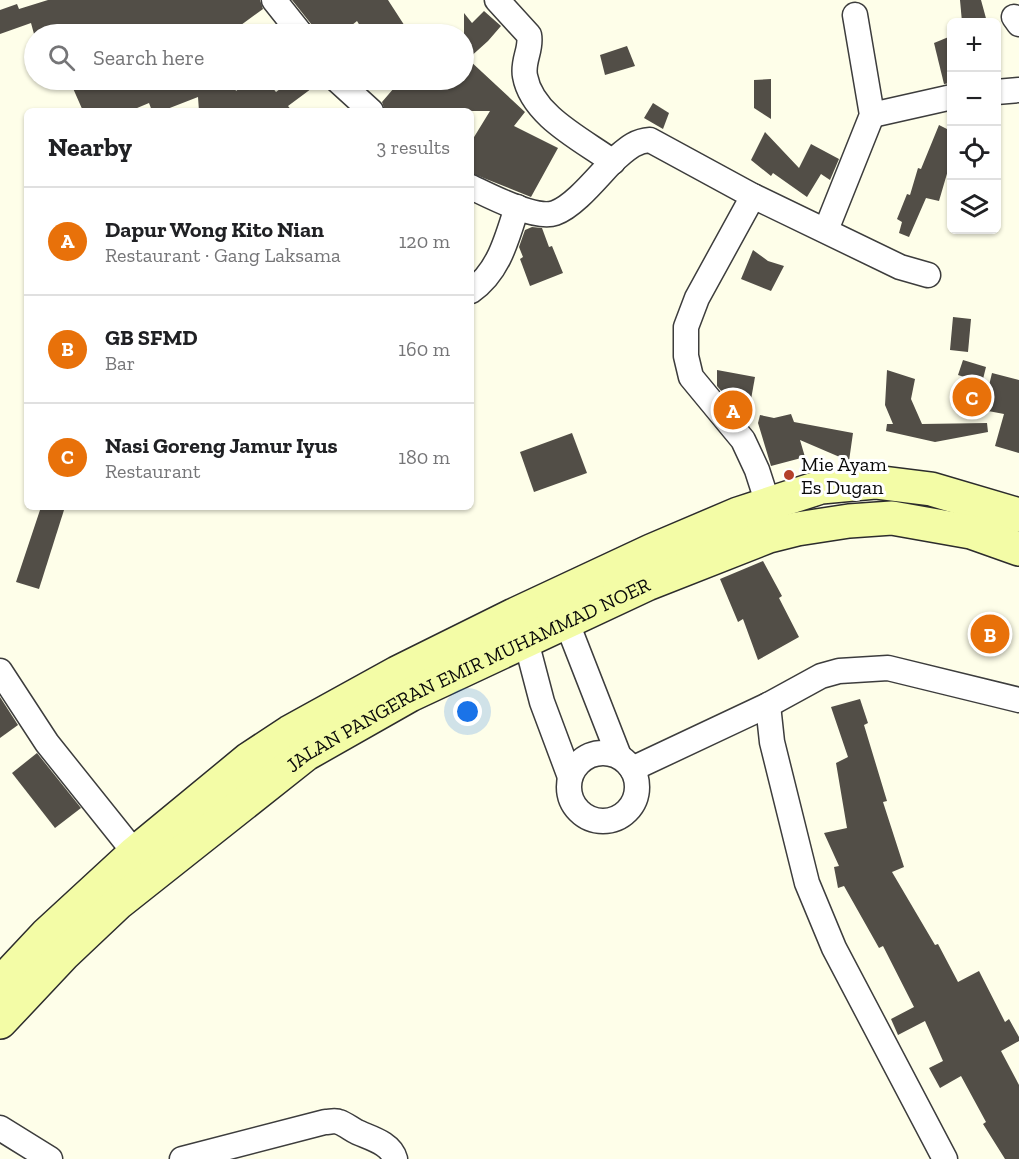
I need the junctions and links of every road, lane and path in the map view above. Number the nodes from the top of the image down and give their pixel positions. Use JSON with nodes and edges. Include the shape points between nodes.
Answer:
{"nodes":[{"id":1,"x":274,"y":0,"type":"edge"},
{"id":2,"x":497,"y":0,"type":"edge"},
{"id":3,"x":855,"y":15,"type":"dead end"},
{"id":4,"x":293,"y":24,"type":"edge"},
{"id":5,"x":348,"y":90,"type":"edge"},
{"id":6,"x":1019,"y":90,"type":"edge"},
{"id":7,"x":1001,"y":92,"type":"edge"},
{"id":8,"x":947,"y":98,"type":"edge"},
{"id":9,"x":367,"y":108,"type":"edge"},
{"id":10,"x":872,"y":115,"type":"junction"},
{"id":11,"x":613,"y":162,"type":"junction"},
{"id":12,"x":474,"y":188,"type":"edge"},
{"id":13,"x":753,"y":196,"type":"junction"},
{"id":14,"x":517,"y":207,"type":"junction"},
{"id":15,"x":826,"y":230,"type":"junction"},
{"id":16,"x":928,"y":275,"type":"dead end"},
{"id":17,"x":474,"y":289,"type":"edge"},
{"id":18,"x":768,"y":504,"type":"junction"},
{"id":19,"x":1019,"y":515,"type":"edge"},
{"id":20,"x":981,"y":519,"type":"junction"},
{"id":21,"x":743,"y":529,"type":"junction"},
{"id":22,"x":1019,"y":549,"type":"edge"},
{"id":23,"x":567,"y":623,"type":"junction"},
{"id":24,"x":520,"y":628,"type":"junction"},
{"id":25,"x":0,"y":671,"type":"edge"},
{"id":26,"x":1019,"y":700,"type":"edge"},
{"id":27,"x":768,"y":705,"type":"junction"},
{"id":28,"x":626,"y":763,"type":"junction"},
{"id":29,"x":259,"y":771,"type":"junction"},
{"id":30,"x":570,"y":777,"type":"junction"},
{"id":31,"x":135,"y":853,"type":"junction"},
{"id":32,"x":55,"y":944,"type":"junction"},
{"id":33,"x":0,"y":984,"type":"edge"},
{"id":34,"x":0,"y":1022,"type":"edge"},
{"id":35,"x":0,"y":1128,"type":"edge"},
{"id":36,"x":50,"y":1159,"type":"edge"},
{"id":37,"x":182,"y":1159,"type":"edge"},
{"id":38,"x":395,"y":1159,"type":"edge"},
{"id":39,"x":945,"y":1159,"type":"edge"}],
"edges":[{"from":1,"to":4,"type":"street"},
{"from":2,"to":11,"type":"street","via":[[529,35],[525,76],[538,105],[558,124]]},
{"from":3,"to":10,"type":"street"},
{"from":5,"to":9,"type":"street"},
{"from":6,"to":7,"type":"street"},
{"from":8,"to":10,"type":"street"},
{"from":10,"to":15,"type":"street"},
{"from":11,"to":13,"type":"street","via":[[631,145],[650,140]]},
{"from":11,"to":14,"type":"street","via":[[556,213],[543,215]]},
{"from":12,"to":14,"type":"street"},
{"from":13,"to":15,"type":"street"},
{"from":13,"to":18,"type":"street","via":[[697,298],[686,327],[686,356],[691,377],[743,440]]},
{"from":14,"to":17,"type":"street","via":[[497,263]]},
{"from":15,"to":16,"type":"street","via":[[900,267]]},
{"from":18,"to":20,"type":"main road","name":"JALAN PANGERAN EMIR MUHAMMAD NOER","via":[[821,487],[875,482],[931,489]]},
{"from":18,"to":21,"type":"main road","name":"JALAN PANGERAN EMIR MUHAMMAD NOER"},
{"from":19,"to":20,"type":"main road","name":"JALAN PANGERAN EMIR MUHAMMAD NOER"},
{"from":20,"to":21,"type":"main road","name":"JALAN PANGERAN EMIR MUHAMMAD NOER","via":[[892,518],[797,529]]},
{"from":20,"to":22,"type":"main road","name":"JALAN PANGERAN EMIR MUHAMMAD NOER"},
{"from":21,"to":23,"type":"main road","name":"JALAN PANGERAN EMIR MUHAMMAD NOER","via":[[647,584]]},
{"from":21,"to":24,"type":"main road","name":"JALAN PANGERAN EMIR MUHAMMAD NOER","via":[[651,551]]},
{"from":23,"to":24,"type":"main road","name":"JALAN PANGERAN EMIR MUHAMMAD NOER"},
{"from":23,"to":28,"type":"street"},
{"from":24,"to":29,"type":"main road","name":"JALAN PANGERAN EMIR MUHAMMAD NOER","via":[[338,720],[290,732]]},
{"from":24,"to":30,"type":"street"},
{"from":25,"to":31,"type":"street","via":[[47,743]]},
{"from":26,"to":27,"type":"street","via":[[888,668],[821,676]]},
{"from":27,"to":28,"type":"street"},
{"from":27,"to":39,"type":"street","via":[[772,742],[807,883],[834,948]]},
{"from":28,"to":30,"type":"street","via":[[604,753],[590,756],[578,764]]},
{"from":28,"to":30,"type":"street","via":[[638,788],[632,806],[617,819],[598,821],[580,813],[570,796]]},
{"from":29,"to":31,"type":"main road","name":"JALAN PANGERAN EMIR MUHAMMAD NOER"},
{"from":29,"to":32,"type":"main road","name":"JALAN PANGERAN EMIR MUHAMMAD NOER","via":[[118,903]]},
{"from":31,"to":32,"type":"main road","name":"JALAN PANGERAN EMIR MUHAMMAD NOER"},
{"from":32,"to":33,"type":"main road","name":"JALAN PANGERAN EMIR MUHAMMAD NOER"},
{"from":32,"to":34,"type":"main road","name":"JALAN PANGERAN EMIR MUHAMMAD NOER"},
{"from":35,"to":36,"type":"street"},
{"from":37,"to":38,"type":"street","via":[[337,1121],[376,1139]]}]}
